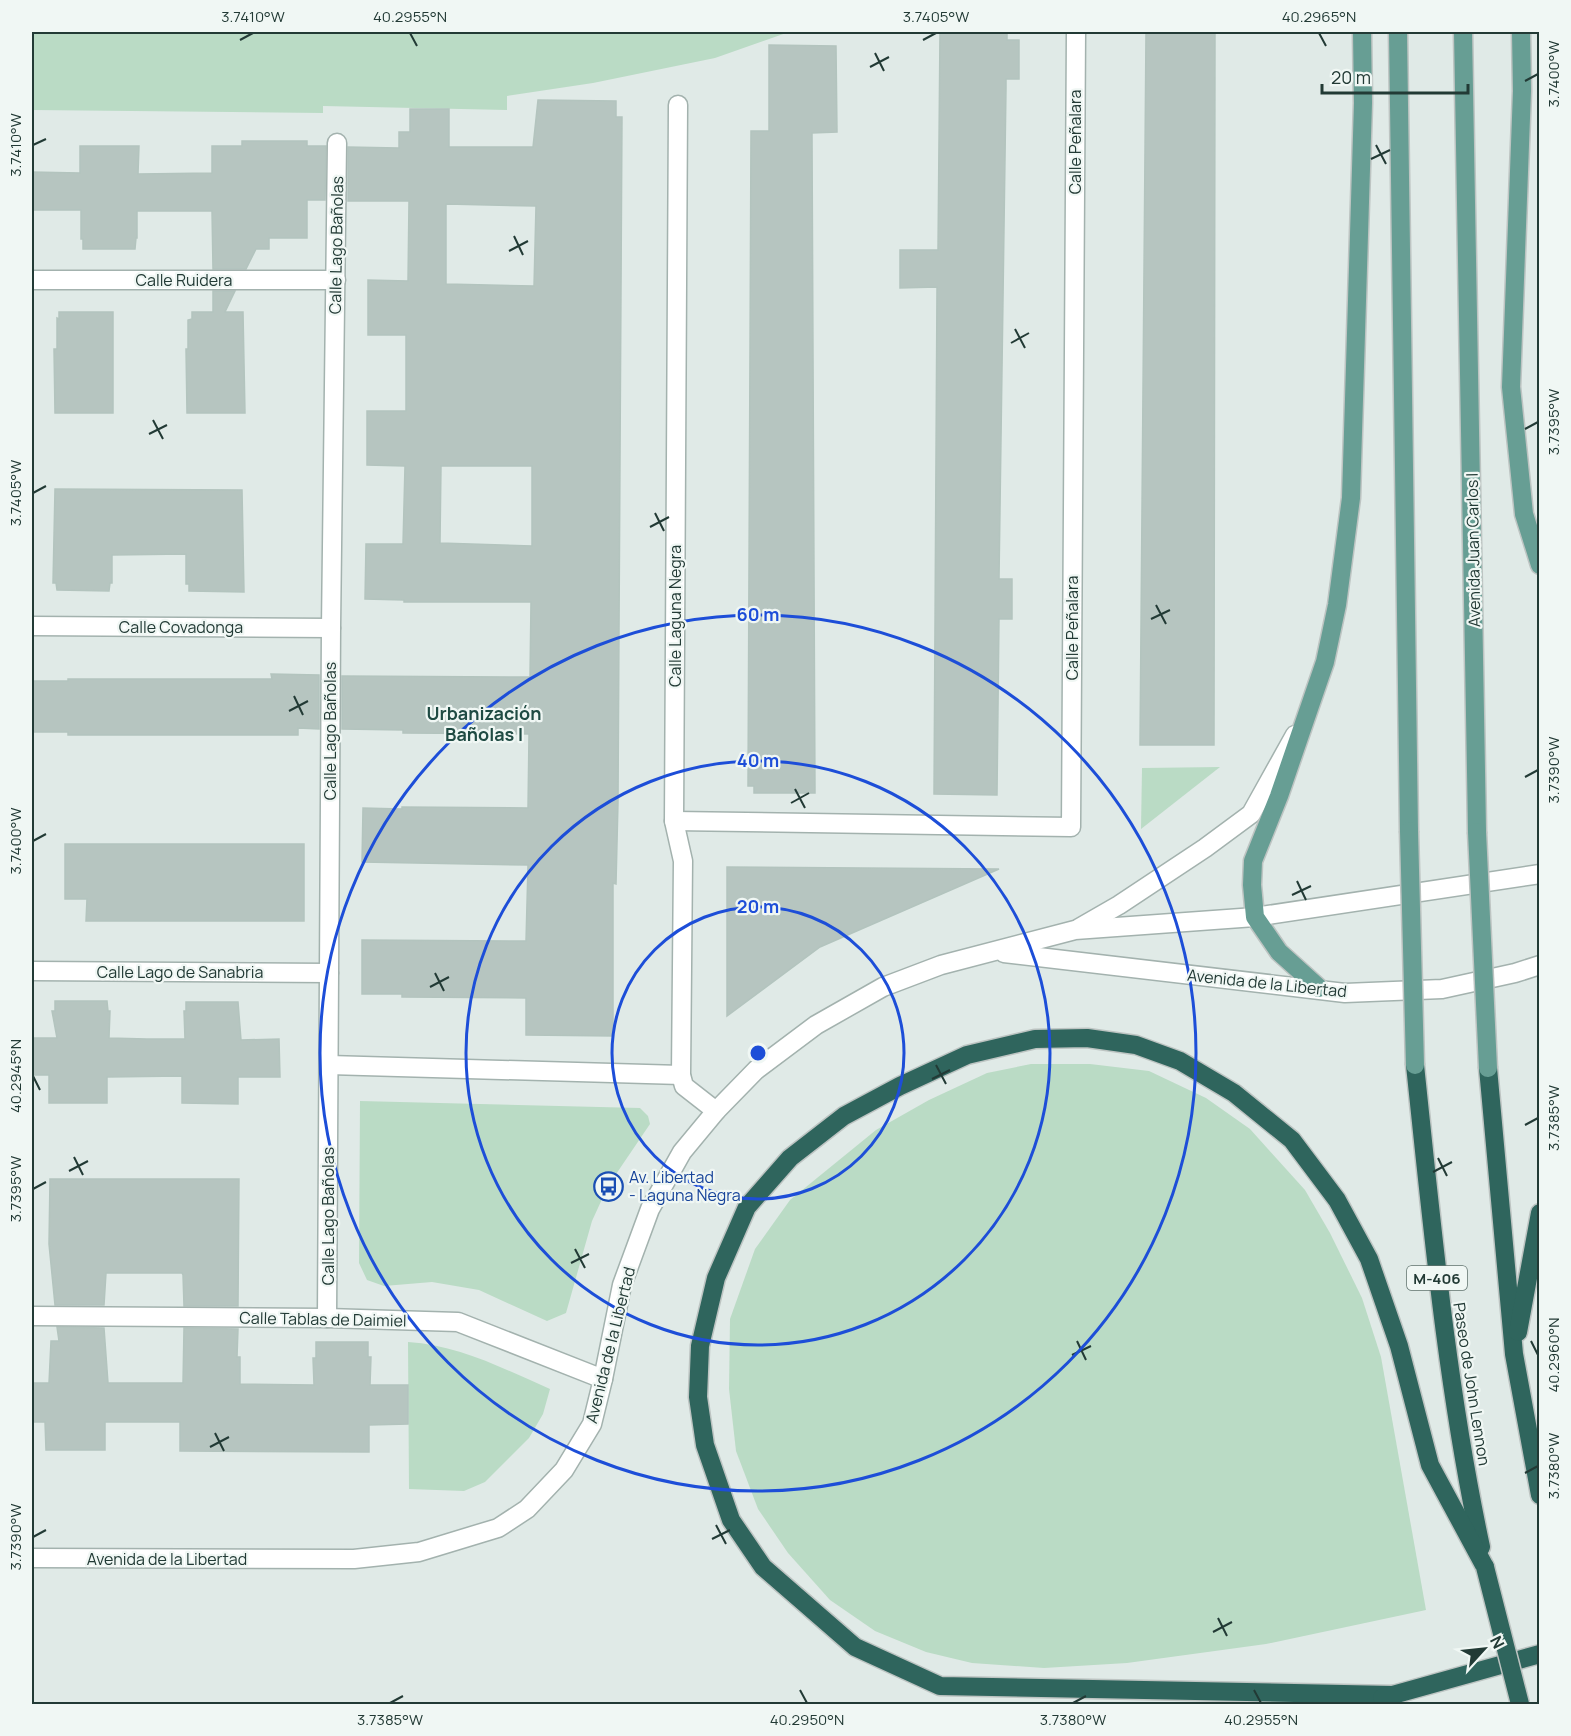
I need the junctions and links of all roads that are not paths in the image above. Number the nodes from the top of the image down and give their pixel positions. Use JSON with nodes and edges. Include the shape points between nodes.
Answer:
{"nodes":[{"id":1,"x":1076,"y":32,"type":"edge"},
{"id":2,"x":1362,"y":32,"type":"edge"},
{"id":3,"x":1398,"y":32,"type":"edge"},
{"id":4,"x":1464,"y":32,"type":"edge"},
{"id":5,"x":1521,"y":32,"type":"edge"},
{"id":6,"x":678,"y":105,"type":"dead end"},
{"id":7,"x":337,"y":143,"type":"dead end"},
{"id":8,"x":32,"y":280,"type":"edge"},
{"id":9,"x":336,"y":280,"type":"junction"},
{"id":10,"x":1539,"y":565,"type":"edge"},
{"id":11,"x":32,"y":626,"type":"edge"},
{"id":12,"x":331,"y":628,"type":"junction"},
{"id":13,"x":1309,"y":710,"type":"junction"},
{"id":14,"x":674,"y":821,"type":"junction"},
{"id":15,"x":1539,"y":874,"type":"edge"},
{"id":16,"x":1255,"y":917,"type":"junction"},
{"id":17,"x":1075,"y":930,"type":"junction"},
{"id":18,"x":993,"y":952,"type":"junction"},
{"id":19,"x":1539,"y":965,"type":"edge"},
{"id":20,"x":32,"y":971,"type":"edge"},
{"id":21,"x":329,"y":973,"type":"junction"},
{"id":22,"x":1319,"y":988,"type":"junction"},
{"id":23,"x":329,"y":1065,"type":"junction"},
{"id":24,"x":1415,"y":1065,"type":"joint"},
{"id":25,"x":1488,"y":1068,"type":"joint"},
{"id":26,"x":681,"y":1075,"type":"junction"},
{"id":27,"x":716,"y":1111,"type":"junction"},
{"id":28,"x":1539,"y":1213,"type":"edge"},
{"id":29,"x":32,"y":1317,"type":"edge"},
{"id":30,"x":327,"y":1318,"type":"junction"},
{"id":31,"x":1514,"y":1354,"type":"junction"},
{"id":32,"x":603,"y":1379,"type":"junction"},
{"id":33,"x":1539,"y":1495,"type":"edge"},
{"id":34,"x":32,"y":1558,"type":"edge"},
{"id":35,"x":1485,"y":1567,"type":"junction"},
{"id":36,"x":1539,"y":1654,"type":"edge"},
{"id":37,"x":1393,"y":1695,"type":"junction"},
{"id":38,"x":1351,"y":1704,"type":"edge"},
{"id":39,"x":1520,"y":1704,"type":"edge"}],
"edges":[{"from":1,"to":14,"type":"street","name":"Calle Peñalara","via":[[1071,827]]},
{"from":2,"to":13,"type":"main road","via":[[1351,498],[1337,605],[1325,662]]},
{"from":3,"to":24,"type":"main road","bridge":true,"via":[[1408,831]]},
{"from":4,"to":25,"type":"main road","name":"Avenida Juan Carlos I","bridge":true,"via":[[1477,832]]},
{"from":5,"to":10,"type":"main road","via":[[1511,387],[1524,514]]},
{"from":6,"to":14,"type":"street","name":"Calle Laguna Negra"},
{"from":7,"to":9,"type":"street","name":"Calle Lago Bañolas"},
{"from":8,"to":9,"type":"street","name":"Calle Ruidera"},
{"from":9,"to":12,"type":"street","name":"Calle Lago Bañolas"},
{"from":11,"to":12,"type":"street","name":"Calle Covadonga"},
{"from":12,"to":21,"type":"street","name":"Calle Lago Bañolas"},
{"from":13,"to":16,"type":"main road","via":[[1253,861]]},
{"from":13,"to":17,"type":"street","name":"Avenida de la Libertad","via":[[1251,814]]},
{"from":14,"to":26,"type":"street","name":"Calle Laguna Negra","via":[[683,861]]},
{"from":15,"to":16,"type":"street","name":"Avenida de la Libertad"},
{"from":16,"to":17,"type":"street","name":"Avenida de la Libertad"},
{"from":16,"to":22,"type":"main road","via":[[1279,952]]},
{"from":17,"to":18,"type":"street","name":"Avenida de la Libertad"},
{"from":18,"to":22,"type":"street","name":"Avenida de la Libertad"},
{"from":18,"to":27,"type":"street","name":"Avenida de la Libertad","via":[[941,965],[883,987],[816,1025],[756,1070]]},
{"from":19,"to":22,"type":"street","name":"Avenida de la Libertad","via":[[1442,989],[1346,993]]},
{"from":20,"to":21,"type":"street","name":"Calle Lago de Sanabria"},
{"from":21,"to":23,"type":"street","name":"Calle Lago Bañolas"},
{"from":23,"to":26,"type":"street"},
{"from":23,"to":30,"type":"street","name":"Calle Lago Bañolas"},
{"from":24,"to":35,"type":"highway","name":"Paseo de John Lennon","number":"M-406","via":[[1442,1317]]},
{"from":25,"to":31,"type":"highway"},
{"from":26,"to":27,"type":"street","via":[[684,1086]]},
{"from":27,"to":32,"type":"street","name":"Avenida de la Libertad","via":[[682,1152],[650,1209],[622,1285]]},
{"from":28,"to":31,"type":"highway"},
{"from":29,"to":30,"type":"street","name":"Calle Tablas de Daimiel"},
{"from":30,"to":32,"type":"street","name":"Calle Tablas de Daimiel","via":[[458,1322]]},
{"from":31,"to":33,"type":"highway"},
{"from":32,"to":34,"type":"street","name":"Avenida de la Libertad","via":[[592,1424],[564,1470],[527,1509],[498,1528],[419,1552],[354,1559]]},
{"from":35,"to":37,"type":"highway","via":[[1430,1465],[1399,1346],[1369,1259],[1338,1200],[1292,1140],[1234,1094],[1180,1061],[1136,1045],[1087,1038],[1035,1039],[968,1055],[844,1116],[790,1158],[747,1207],[716,1278],[700,1346],[698,1397],[705,1445],[731,1520],[763,1567],[855,1647],[940,1686]]},
{"from":35,"to":39,"type":"highway","name":"Paseo de John Lennon","number":"M-406","bridge":true},
{"from":36,"to":37,"type":"highway"},
{"from":37,"to":38,"type":"highway"}]}
